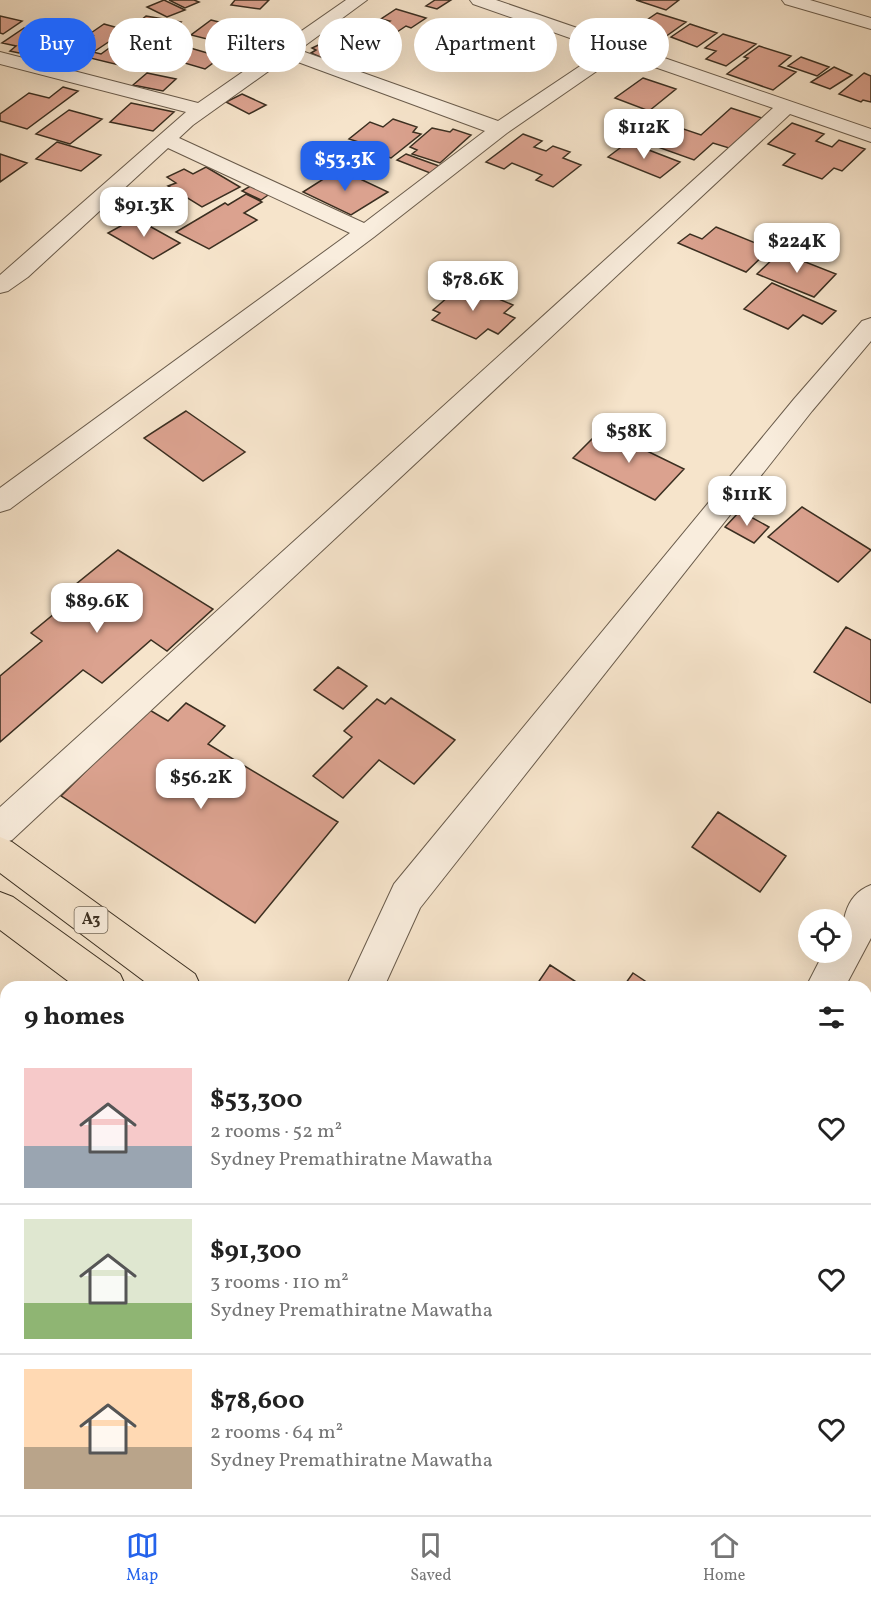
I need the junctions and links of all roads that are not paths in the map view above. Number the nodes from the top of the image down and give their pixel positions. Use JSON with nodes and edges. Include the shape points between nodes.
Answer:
{"nodes":[{"id":1,"x":358,"y":0,"type":"edge"},
{"id":2,"x":479,"y":0,"type":"edge"},
{"id":3,"x":790,"y":0,"type":"edge"},
{"id":4,"x":871,"y":24,"type":"edge"},
{"id":5,"x":569,"y":32,"type":"edge"},
{"id":6,"x":306,"y":36,"type":"edge"},
{"id":7,"x":0,"y":58,"type":"edge"},
{"id":8,"x":306,"y":59,"type":"edge"},
{"id":9,"x":669,"y":66,"type":"edge"},
{"id":10,"x":255,"y":72,"type":"edge"},
{"id":11,"x":583,"y":72,"type":"edge"},
{"id":12,"x":788,"y":106,"type":"junction"},
{"id":13,"x":201,"y":110,"type":"junction"},
{"id":14,"x":500,"y":129,"type":"junction"},
{"id":15,"x":871,"y":136,"type":"edge"},
{"id":16,"x":165,"y":139,"type":"junction"},
{"id":17,"x":366,"y":232,"type":"junction"},
{"id":18,"x":0,"y":286,"type":"edge"},
{"id":19,"x":871,"y":326,"type":"edge"},
{"id":20,"x":0,"y":502,"type":"edge"},
{"id":21,"x":0,"y":830,"type":"edge"},
{"id":22,"x":0,"y":853,"type":"edge"},
{"id":23,"x":871,"y":902,"type":"edge"},
{"id":24,"x":0,"y":909,"type":"edge"},
{"id":25,"x":99,"y":981,"type":"edge"},
{"id":26,"x":174,"y":981,"type":"edge"},
{"id":27,"x":368,"y":981,"type":"edge"},
{"id":28,"x":828,"y":981,"type":"edge"}],
"edges":[{"from":1,"to":6,"type":"street"},
{"from":2,"to":5,"type":"street"},
{"from":3,"to":4,"type":"street"},
{"from":7,"to":13,"type":"street"},
{"from":8,"to":14,"type":"street"},
{"from":9,"to":12,"type":"street"},
{"from":10,"to":13,"type":"street"},
{"from":11,"to":14,"type":"street"},
{"from":12,"to":15,"type":"street"},
{"from":12,"to":21,"type":"street"},
{"from":13,"to":16,"type":"street"},
{"from":14,"to":17,"type":"street"},
{"from":16,"to":17,"type":"street"},
{"from":16,"to":18,"type":"street"},
{"from":17,"to":20,"type":"street"},
{"from":19,"to":27,"type":"street","via":[[407,896]]},
{"from":22,"to":26,"type":"highway","number":"A3"},
{"from":23,"to":28,"type":"street"},
{"from":24,"to":25,"type":"highway","number":"A3"}]}
